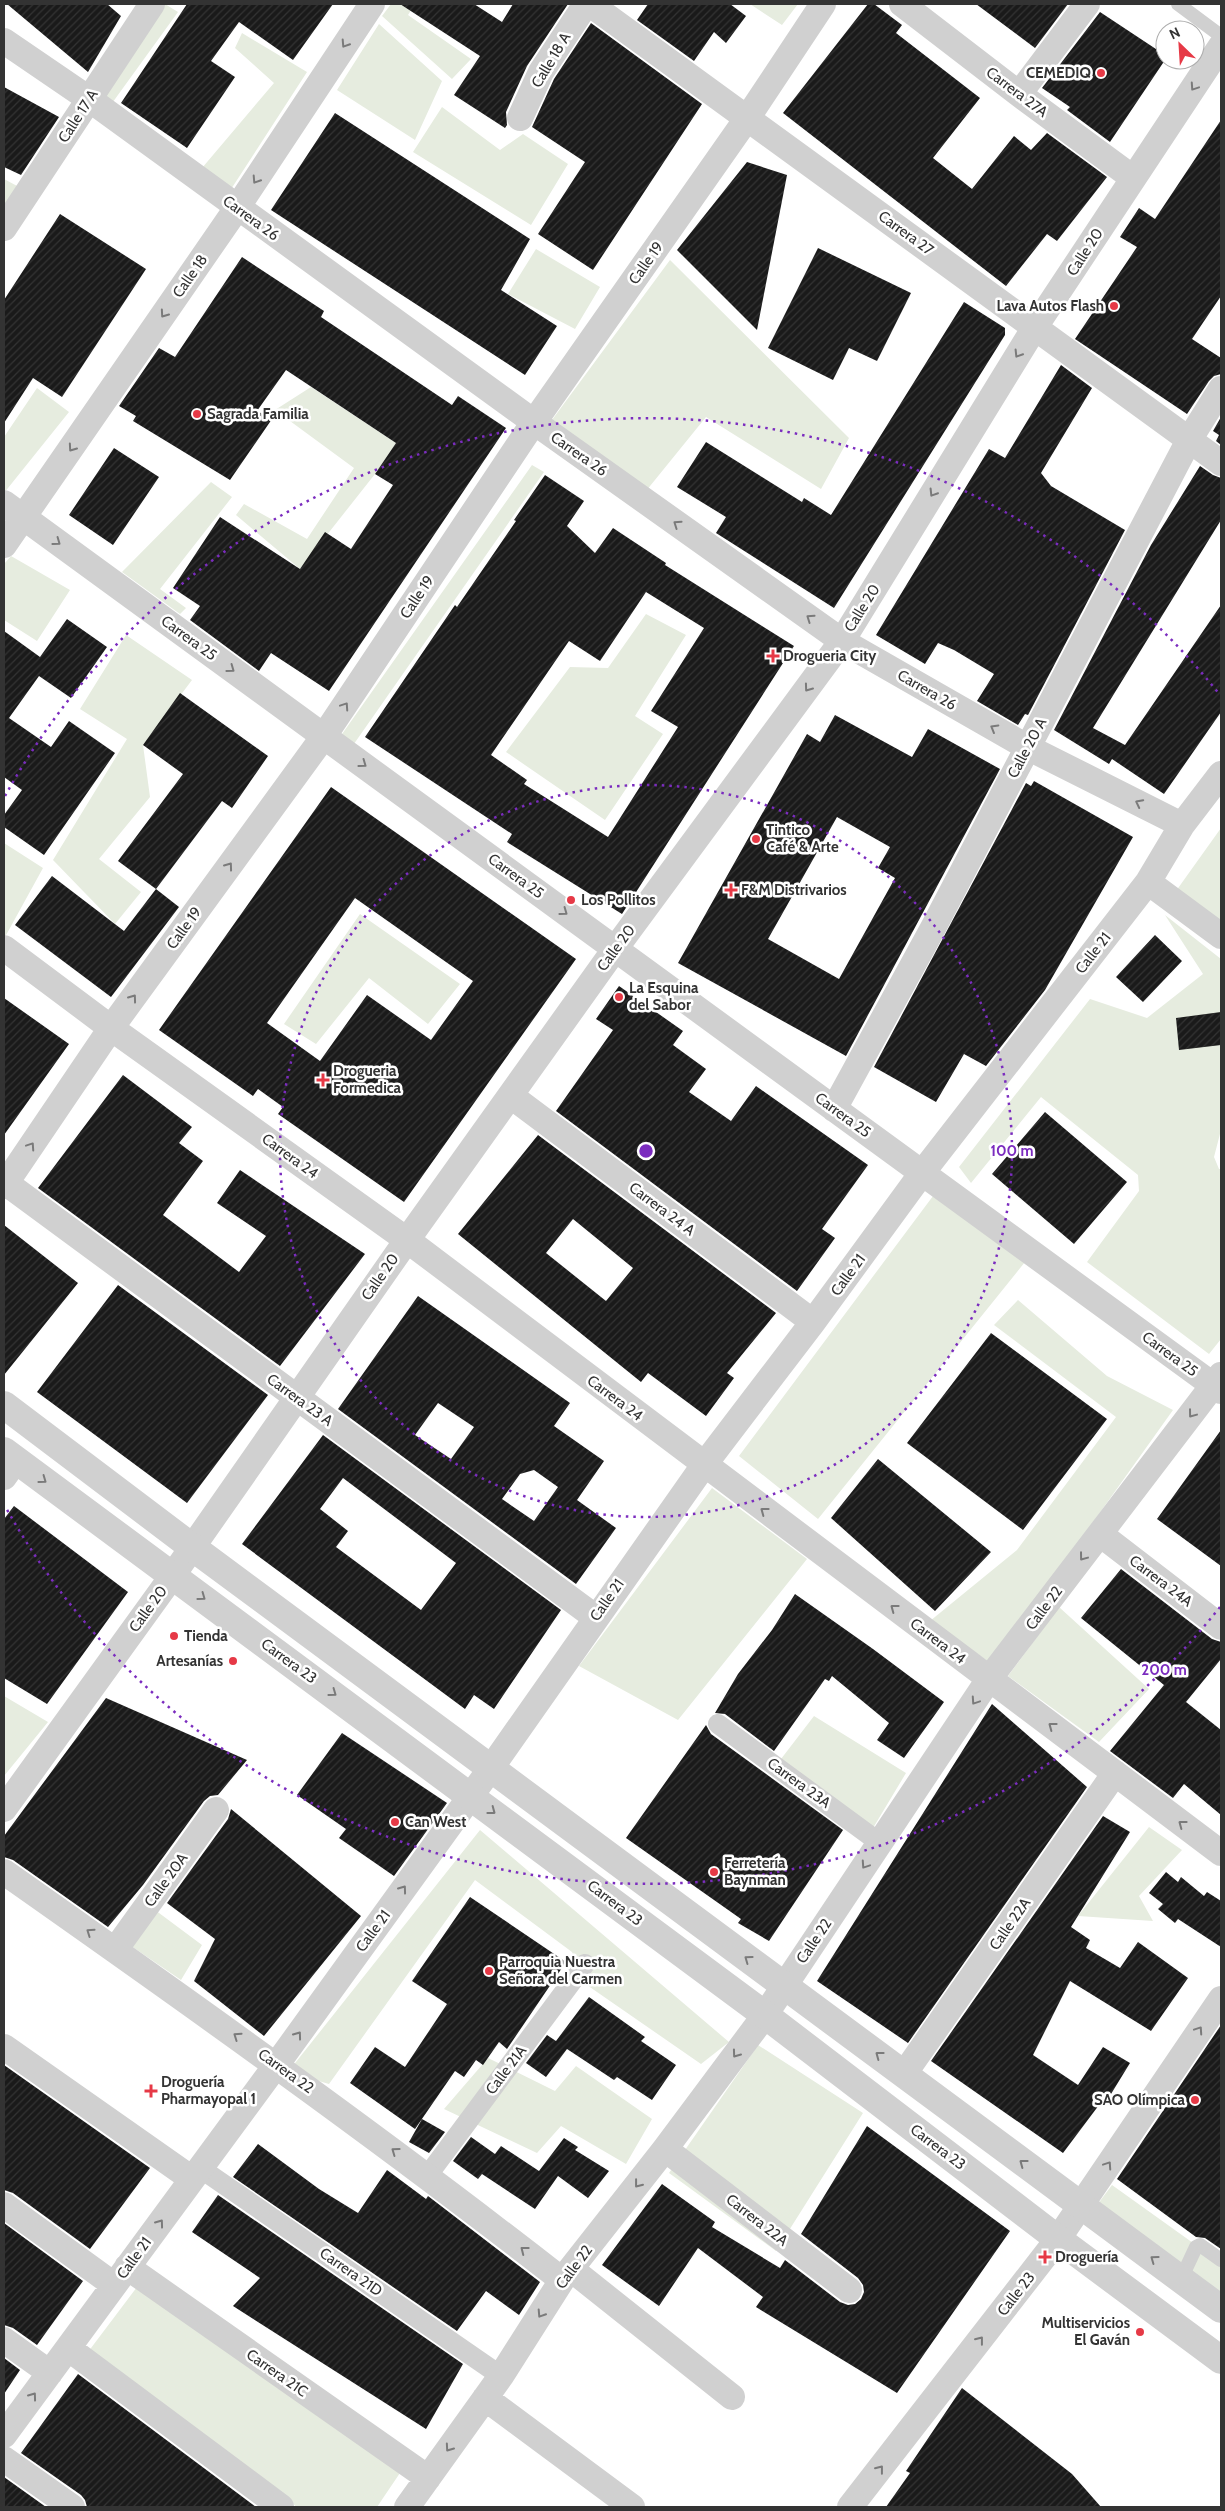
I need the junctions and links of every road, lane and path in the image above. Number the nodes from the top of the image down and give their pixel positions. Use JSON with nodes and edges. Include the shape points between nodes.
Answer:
{"nodes":[{"id":1,"x":152,"y":4,"type":"edge"},
{"id":2,"x":372,"y":4,"type":"edge"},
{"id":3,"x":588,"y":4,"type":"edge"},
{"id":4,"x":823,"y":4,"type":"edge"},
{"id":5,"x":902,"y":4,"type":"edge"},
{"id":6,"x":1087,"y":4,"type":"edge"},
{"id":7,"x":1178,"y":4,"type":"edge"},
{"id":8,"x":1221,"y":36,"type":"edge"},
{"id":9,"x":4,"y":41,"type":"edge"},
{"id":10,"x":1221,"y":46,"type":"edge"},
{"id":11,"x":1019,"y":94,"type":"junction"},
{"id":12,"x":88,"y":99,"type":"junction"},
{"id":13,"x":748,"y":117,"type":"junction"},
{"id":14,"x":520,"y":118,"type":"dead end"},
{"id":15,"x":1133,"y":178,"type":"junction"},
{"id":16,"x":237,"y":208,"type":"junction"},
{"id":17,"x":4,"y":228,"type":"edge"},
{"id":18,"x":1035,"y":327,"type":"junction"},
{"id":19,"x":1221,"y":389,"type":"edge"},
{"id":20,"x":534,"y":422,"type":"junction"},
{"id":21,"x":1189,"y":440,"type":"junction"},
{"id":22,"x":1221,"y":463,"type":"edge"},
{"id":23,"x":14,"y":510,"type":"edge"},
{"id":24,"x":4,"y":545,"type":"edge"},
{"id":25,"x":842,"y":641,"type":"junction"},
{"id":26,"x":324,"y":736,"type":"junction"},
{"id":27,"x":1027,"y":747,"type":"junction"},
{"id":28,"x":1221,"y":774,"type":"edge"},
{"id":29,"x":1182,"y":825,"type":"junction"},
{"id":30,"x":1148,"y":882,"type":"junction"},
{"id":31,"x":1221,"y":936,"type":"edge"},
{"id":32,"x":4,"y":948,"type":"edge"},
{"id":33,"x":615,"y":949,"type":"junction"},
{"id":34,"x":111,"y":1028,"type":"junction"},
{"id":35,"x":511,"y":1096,"type":"junction"},
{"id":36,"x":834,"y":1109,"type":"junction"},
{"id":37,"x":922,"y":1173,"type":"junction"},
{"id":38,"x":5,"y":1184,"type":"edge"},
{"id":39,"x":407,"y":1240,"type":"junction"},
{"id":40,"x":813,"y":1322,"type":"junction"},
{"id":41,"x":1219,"y":1384,"type":"edge"},
{"id":42,"x":297,"y":1398,"type":"junction"},
{"id":43,"x":4,"y":1405,"type":"edge"},
{"id":44,"x":8,"y":1463,"type":"edge"},
{"id":45,"x":704,"y":1465,"type":"junction"},
{"id":46,"x":1100,"y":1534,"type":"junction"},
{"id":47,"x":192,"y":1548,"type":"junction"},
{"id":48,"x":173,"y":1575,"type":"junction"},
{"id":49,"x":594,"y":1617,"type":"junction"},
{"id":50,"x":1221,"y":1627,"type":"edge"},
{"id":51,"x":989,"y":1679,"type":"junction"},
{"id":52,"x":718,"y":1724,"type":"dead end"},
{"id":53,"x":490,"y":1768,"type":"junction"},
{"id":54,"x":1115,"y":1773,"type":"junction"},
{"id":55,"x":470,"y":1795,"type":"junction"},
{"id":56,"x":4,"y":1809,"type":"edge"},
{"id":57,"x":216,"y":1810,"type":"dead end"},
{"id":58,"x":880,"y":1843,"type":"junction"},
{"id":59,"x":1221,"y":1854,"type":"edge"},
{"id":60,"x":4,"y":1872,"type":"edge"},
{"id":61,"x":115,"y":1950,"type":"junction"},
{"id":62,"x":584,"y":1964,"type":"dead end"},
{"id":63,"x":785,"y":1986,"type":"junction"},
{"id":64,"x":1221,"y":1998,"type":"edge"},
{"id":65,"x":765,"y":2015,"type":"junction"},
{"id":66,"x":4,"y":2047,"type":"edge"},
{"id":67,"x":277,"y":2064,"type":"junction"},
{"id":68,"x":904,"y":2074,"type":"junction"},
{"id":69,"x":665,"y":2149,"type":"junction"},
{"id":70,"x":196,"y":2174,"type":"junction"},
{"id":71,"x":428,"y":2175,"type":"junction"},
{"id":72,"x":4,"y":2205,"type":"edge"},
{"id":73,"x":1080,"y":2205,"type":"junction"},
{"id":74,"x":1058,"y":2239,"type":"junction"},
{"id":75,"x":1221,"y":2260,"type":"edge"},
{"id":76,"x":567,"y":2274,"type":"junction"},
{"id":77,"x":121,"y":2276,"type":"junction"},
{"id":78,"x":1181,"y":2279,"type":"junction"},
{"id":79,"x":849,"y":2290,"type":"dead end"},
{"id":80,"x":1221,"y":2309,"type":"edge"},
{"id":81,"x":4,"y":2340,"type":"edge"},
{"id":82,"x":68,"y":2348,"type":"junction"},
{"id":83,"x":1221,"y":2360,"type":"edge"},
{"id":84,"x":50,"y":2373,"type":"junction"},
{"id":85,"x":501,"y":2376,"type":"junction"},
{"id":86,"x":484,"y":2398,"type":"junction"},
{"id":87,"x":732,"y":2398,"type":"dead end"},
{"id":88,"x":4,"y":2435,"type":"edge"},
{"id":89,"x":4,"y":2459,"type":"edge"},
{"id":90,"x":421,"y":2497,"type":"edge"},
{"id":91,"x":72,"y":2507,"type":"edge"},
{"id":92,"x":281,"y":2507,"type":"edge"},
{"id":93,"x":632,"y":2507,"type":"edge"},
{"id":94,"x":850,"y":2507,"type":"edge"}],
"edges":[{"from":1,"to":12,"type":"street","name":"Calle 17 A"},
{"from":2,"to":16,"type":"street","name":"Calle 18","one_way":true},
{"from":3,"to":13,"type":"street","name":"Carrera 27"},
{"from":3,"to":14,"type":"street","name":"Calle 18 A","via":[[541,72]]},
{"from":4,"to":13,"type":"street","name":"Calle 19"},
{"from":5,"to":11,"type":"street","name":"Carrera 27A"},
{"from":6,"to":11,"type":"street"},
{"from":7,"to":8,"type":"lane"},
{"from":9,"to":12,"type":"street","name":"Carrera 26"},
{"from":10,"to":15,"type":"street","name":"Calle 20","one_way":true},
{"from":11,"to":15,"type":"street","name":"Carrera 27A"},
{"from":12,"to":16,"type":"street","name":"Carrera 26"},
{"from":12,"to":17,"type":"street","name":"Calle 17 A"},
{"from":13,"to":18,"type":"street","name":"Carrera 27"},
{"from":13,"to":20,"type":"street","name":"Calle 19"},
{"from":15,"to":18,"type":"street","name":"Calle 20"},
{"from":16,"to":20,"type":"street","name":"Carrera 26"},
{"from":16,"to":23,"type":"street","name":"Calle 18","one_way":true},
{"from":18,"to":21,"type":"street","name":"Carrera 27"},
{"from":18,"to":25,"type":"street","name":"Calle 20","one_way":true},
{"from":19,"to":21,"type":"street","name":"Calle 20 A"},
{"from":25,"to":20,"type":"street","name":"Carrera 26","one_way":true},
{"from":26,"to":20,"type":"street","name":"Calle 19","one_way":true},
{"from":21,"to":22,"type":"street","name":"Carrera 27"},
{"from":21,"to":27,"type":"street","name":"Calle 20 A"},
{"from":23,"to":24,"type":"street","name":"Calle 18"},
{"from":23,"to":26,"type":"street","name":"Carrera 25","one_way":true},
{"from":27,"to":25,"type":"street","name":"Carrera 26","one_way":true},
{"from":25,"to":33,"type":"street","name":"Calle 20","one_way":true},
{"from":26,"to":33,"type":"street","name":"Carrera 25","one_way":true},
{"from":34,"to":26,"type":"street","name":"Calle 19","one_way":true},
{"from":29,"to":27,"type":"street","name":"Carrera 26","one_way":true},
{"from":27,"to":36,"type":"street","name":"Calle 20 A"},
{"from":28,"to":29,"type":"street","name":"Calle 21"},
{"from":29,"to":30,"type":"street","name":"Calle 21"},
{"from":30,"to":31,"type":"street"},
{"from":30,"to":37,"type":"street","name":"Calle 21"},
{"from":32,"to":34,"type":"street","name":"Carrera 24"},
{"from":33,"to":35,"type":"street","name":"Calle 20"},
{"from":33,"to":36,"type":"street","name":"Carrera 25"},
{"from":38,"to":34,"type":"street","name":"Calle 19","one_way":true},
{"from":34,"to":39,"type":"street","name":"Carrera 24"},
{"from":35,"to":39,"type":"street","name":"Calle 20"},
{"from":35,"to":40,"type":"street","name":"Carrera 24 A"},
{"from":36,"to":37,"type":"street","name":"Carrera 25"},
{"from":37,"to":40,"type":"street","name":"Calle 21"},
{"from":37,"to":41,"type":"street","name":"Carrera 25"},
{"from":38,"to":42,"type":"street","name":"Carrera 23 A"},
{"from":39,"to":42,"type":"street","name":"Calle 20"},
{"from":39,"to":45,"type":"street","name":"Carrera 24"},
{"from":40,"to":45,"type":"street","name":"Calle 21"},
{"from":41,"to":46,"type":"street","name":"Calle 22","one_way":true},
{"from":42,"to":47,"type":"street","name":"Calle 20"},
{"from":42,"to":49,"type":"street","name":"Carrera 23 A"},
{"from":43,"to":47,"type":"street"},
{"from":44,"to":48,"type":"street","name":"Carrera 23","one_way":true},
{"from":45,"to":49,"type":"street","name":"Calle 21"},
{"from":51,"to":45,"type":"street","name":"Carrera 24","one_way":true},
{"from":46,"to":50,"type":"street","name":"Carrera 24A"},
{"from":46,"to":51,"type":"street","name":"Calle 22","one_way":true},
{"from":47,"to":48,"type":"street","name":"Calle 20"},
{"from":47,"to":53,"type":"street"},
{"from":48,"to":55,"type":"street","name":"Carrera 23","one_way":true},
{"from":48,"to":56,"type":"street","name":"Calle 20"},
{"from":49,"to":53,"type":"street","name":"Calle 21"},
{"from":54,"to":51,"type":"street","name":"Carrera 24","one_way":true},
{"from":51,"to":58,"type":"street","name":"Calle 22","one_way":true},
{"from":52,"to":58,"type":"street","name":"Carrera 23A"},
{"from":53,"to":55,"type":"street","name":"Calle 21"},
{"from":63,"to":53,"type":"street","one_way":true},
{"from":59,"to":54,"type":"street","name":"Carrera 24","one_way":true},
{"from":54,"to":68,"type":"street","name":"Calle 22A"},
{"from":55,"to":65,"type":"street","name":"Carrera 23","one_way":true},
{"from":67,"to":55,"type":"street","name":"Calle 21","one_way":true},
{"from":57,"to":61,"type":"street","name":"Calle 20A"},
{"from":58,"to":63,"type":"street","name":"Calle 22","one_way":true},
{"from":61,"to":60,"type":"street","name":"Carrera 22","one_way":true},
{"from":67,"to":61,"type":"street","name":"Carrera 22","one_way":true},
{"from":62,"to":71,"type":"street","name":"Calle 21A"},
{"from":63,"to":65,"type":"street","name":"Calle 22"},
{"from":68,"to":63,"type":"street","one_way":true},
{"from":73,"to":64,"type":"street","name":"Calle 23","one_way":true},
{"from":65,"to":69,"type":"street","name":"Calle 22","one_way":true},
{"from":65,"to":74,"type":"street","name":"Carrera 23"},
{"from":66,"to":70,"type":"street"},
{"from":67,"to":70,"type":"street","name":"Calle 21"},
{"from":71,"to":67,"type":"street","name":"Carrera 22","one_way":true},
{"from":73,"to":68,"type":"street","one_way":true},
{"from":69,"to":76,"type":"street","name":"Calle 22","one_way":true},
{"from":69,"to":79,"type":"street","name":"Carrera 22A"},
{"from":77,"to":70,"type":"street","name":"Calle 21","one_way":true},
{"from":70,"to":85,"type":"street","name":"Carrera 21D"},
{"from":76,"to":71,"type":"street","name":"Carrera 22","one_way":true},
{"from":72,"to":77,"type":"street","name":"Carrera 21C"},
{"from":73,"to":74,"type":"street","name":"Calle 23"},
{"from":78,"to":73,"type":"street","one_way":true},
{"from":74,"to":83,"type":"street","name":"Carrera 23"},
{"from":94,"to":74,"type":"street","name":"Calle 23","one_way":true},
{"from":75,"to":78,"type":"lane","via":[[1200,2245],[1196,2247]]},
{"from":76,"to":85,"type":"street","name":"Calle 22","one_way":true},
{"from":76,"to":87,"type":"street","name":"Carrera 22"},
{"from":77,"to":82,"type":"street","name":"Calle 21"},
{"from":77,"to":90,"type":"street","name":"Carrera 21C"},
{"from":78,"to":80,"type":"street"},
{"from":81,"to":84,"type":"street"},
{"from":82,"to":84,"type":"street","name":"Calle 21"},
{"from":82,"to":92,"type":"street"},
{"from":88,"to":84,"type":"street","name":"Calle 21","one_way":true},
{"from":85,"to":86,"type":"street","name":"Calle 22"},
{"from":86,"to":90,"type":"street","name":"Calle 22","one_way":true},
{"from":86,"to":93,"type":"street"},
{"from":89,"to":91,"type":"street"}]}
